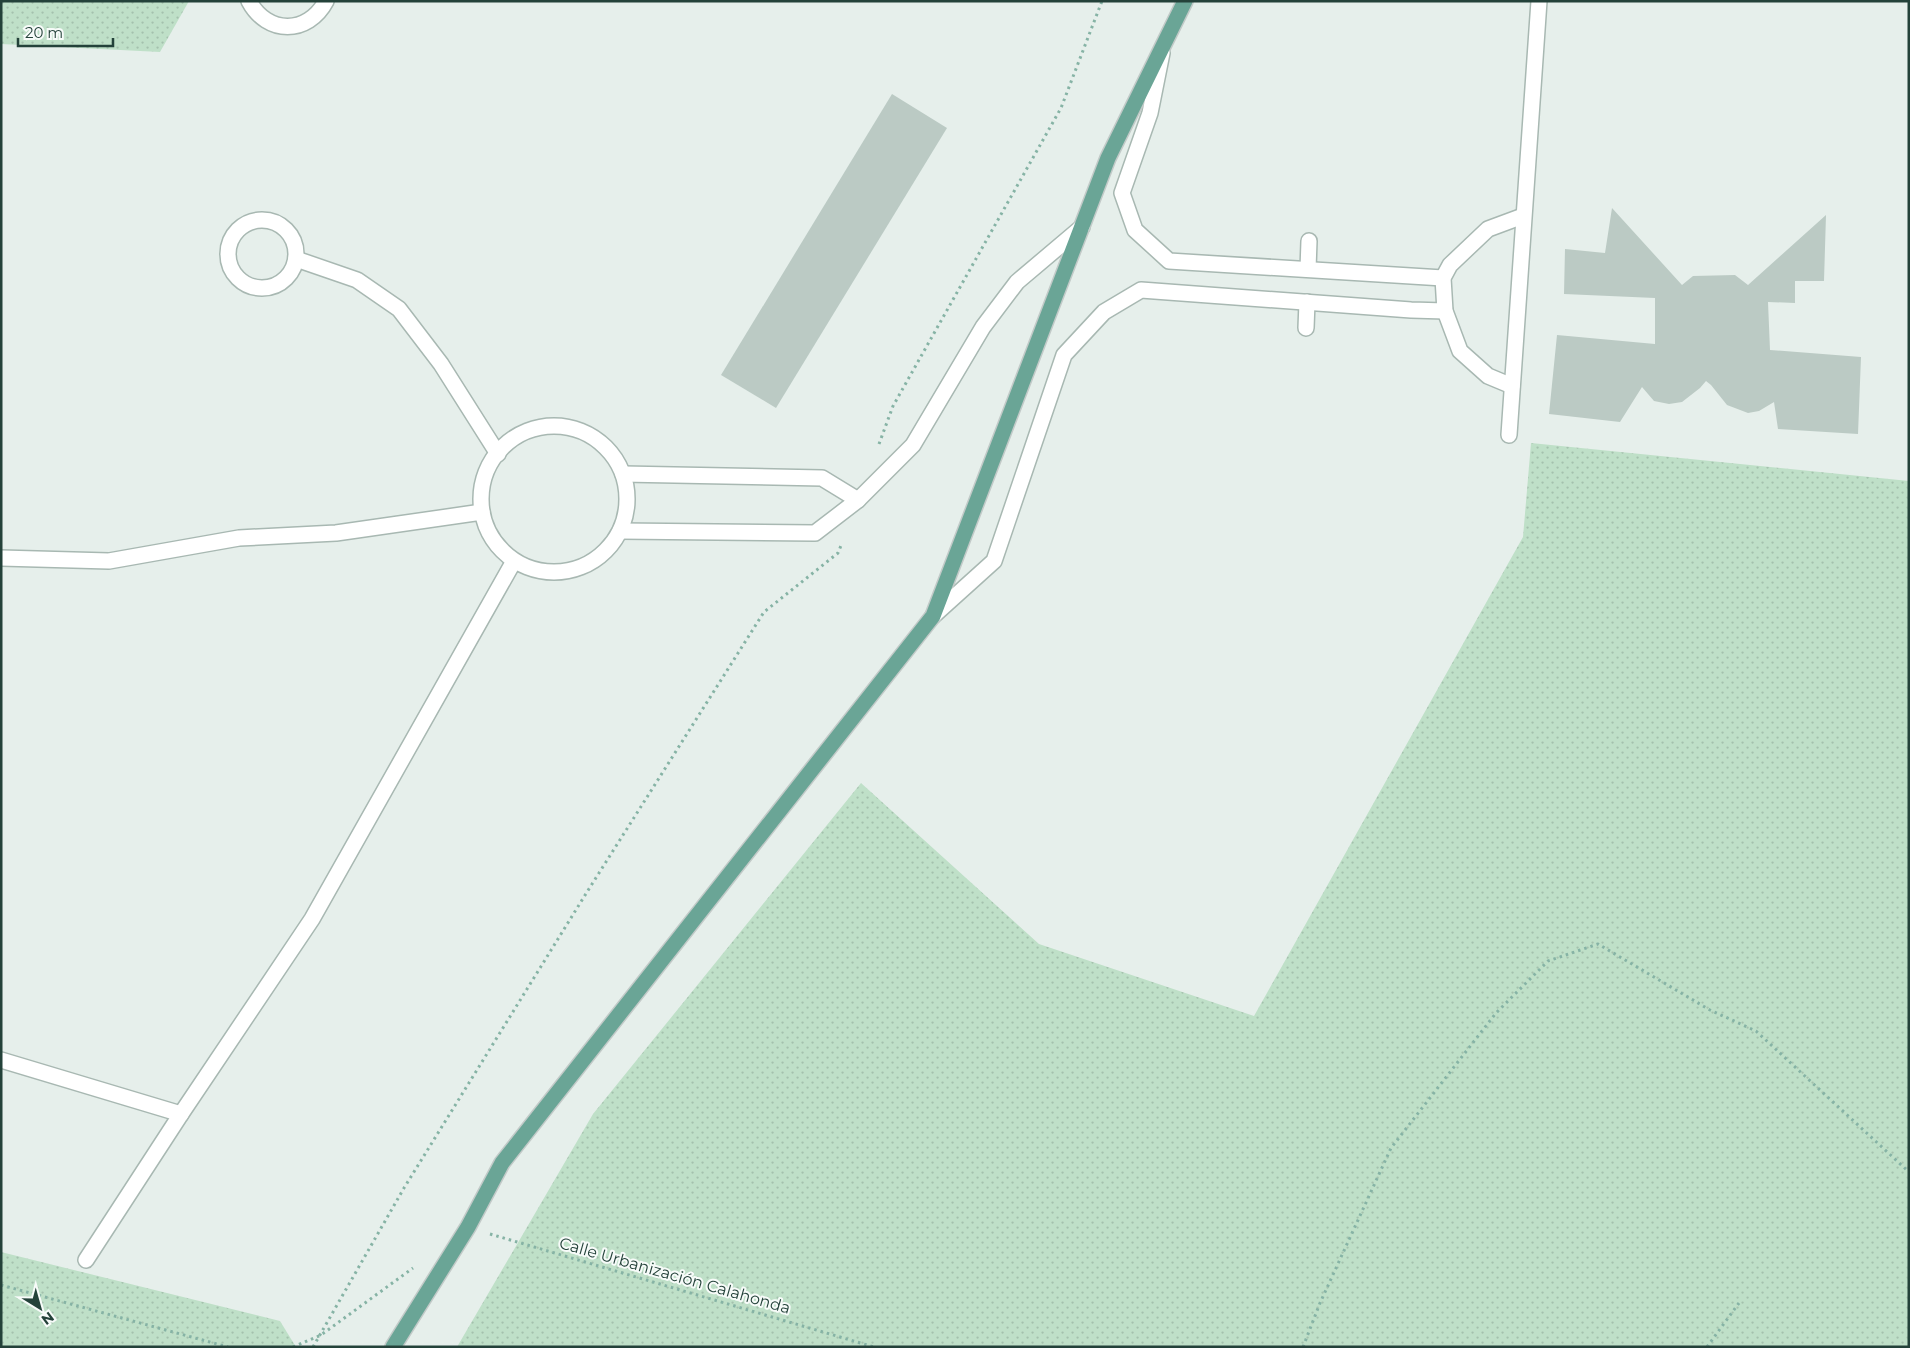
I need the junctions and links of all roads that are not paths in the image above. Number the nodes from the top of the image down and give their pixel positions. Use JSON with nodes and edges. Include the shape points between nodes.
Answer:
{"nodes":[{"id":1,"x":249,"y":1,"type":"edge"},
{"id":2,"x":326,"y":1,"type":"edge"},
{"id":3,"x":1185,"y":1,"type":"edge"},
{"id":4,"x":1539,"y":1,"type":"edge"},
{"id":5,"x":1164,"y":45,"type":"junction"},
{"id":6,"x":1523,"y":216,"type":"junction"},
{"id":7,"x":1082,"y":227,"type":"junction"},
{"id":8,"x":1309,"y":241,"type":"dead end"},
{"id":9,"x":296,"y":259,"type":"junction"},
{"id":10,"x":1308,"y":269,"type":"junction"},
{"id":11,"x":1444,"y":278,"type":"junction"},
{"id":12,"x":1307,"y":302,"type":"junction"},
{"id":13,"x":1444,"y":311,"type":"junction"},
{"id":14,"x":1306,"y":328,"type":"dead end"},
{"id":15,"x":1512,"y":386,"type":"junction"},
{"id":16,"x":1509,"y":435,"type":"dead end"},
{"id":17,"x":498,"y":454,"type":"junction"},
{"id":18,"x":623,"y":474,"type":"junction"},
{"id":19,"x":858,"y":500,"type":"junction"},
{"id":20,"x":482,"y":512,"type":"junction"},
{"id":21,"x":620,"y":531,"type":"junction"},
{"id":22,"x":1,"y":558,"type":"edge"},
{"id":23,"x":514,"y":560,"type":"junction"},
{"id":24,"x":933,"y":616,"type":"junction"},
{"id":25,"x":1,"y":1060,"type":"edge"},
{"id":26,"x":181,"y":1114,"type":"junction"},
{"id":27,"x":86,"y":1260,"type":"dead end"},
{"id":28,"x":393,"y":1347,"type":"edge"}],
"edges":[{"from":1,"to":2,"type":"street","via":[[260,17],[286,26],[297,26],[312,19]]},
{"from":3,"to":5,"type":"main road"},
{"from":4,"to":6,"type":"street"},
{"from":5,"to":7,"type":"main road","via":[[1108,158]]},
{"from":5,"to":10,"type":"street","via":[[1150,113],[1122,193],[1135,230],[1169,261]]},
{"from":6,"to":11,"type":"street","via":[[1488,229],[1450,265]]},
{"from":6,"to":15,"type":"street"},
{"from":7,"to":19,"type":"street","via":[[1017,282],[983,327],[913,446]]},
{"from":7,"to":24,"type":"main road"},
{"from":8,"to":10,"type":"street"},
{"from":9,"to":9,"type":"street","via":[[293,238],[280,224],[267,219],[242,225],[231,239],[228,250],[231,270],[252,287],[273,286],[285,279],[293,270]]},
{"from":9,"to":17,"type":"street","via":[[357,280],[399,309],[441,364]]},
{"from":10,"to":11,"type":"street"},
{"from":11,"to":13,"type":"street"},
{"from":12,"to":13,"type":"street"},
{"from":12,"to":14,"type":"street"},
{"from":12,"to":24,"type":"street","via":[[1141,290],[1104,312],[1064,354],[994,561]]},
{"from":13,"to":15,"type":"street","via":[[1460,351],[1488,376]]},
{"from":15,"to":16,"type":"street"},
{"from":17,"to":18,"type":"street","via":[[514,439],[536,429],[575,429],[607,449]]},
{"from":17,"to":20,"type":"street","via":[[487,471]]},
{"from":18,"to":19,"type":"street","via":[[822,478]]},
{"from":18,"to":21,"type":"street","via":[[627,502]]},
{"from":19,"to":21,"type":"street","via":[[815,533]]},
{"from":20,"to":22,"type":"street","via":[[336,533],[239,538],[109,561]]},
{"from":20,"to":23,"type":"street","via":[[498,546]]},
{"from":21,"to":23,"type":"street","via":[[602,554],[577,568],[548,572]]},
{"from":23,"to":26,"type":"street","via":[[312,919]]},
{"from":24,"to":28,"type":"main road","via":[[502,1163],[468,1227]]},
{"from":25,"to":26,"type":"street"},
{"from":26,"to":27,"type":"street"}]}
